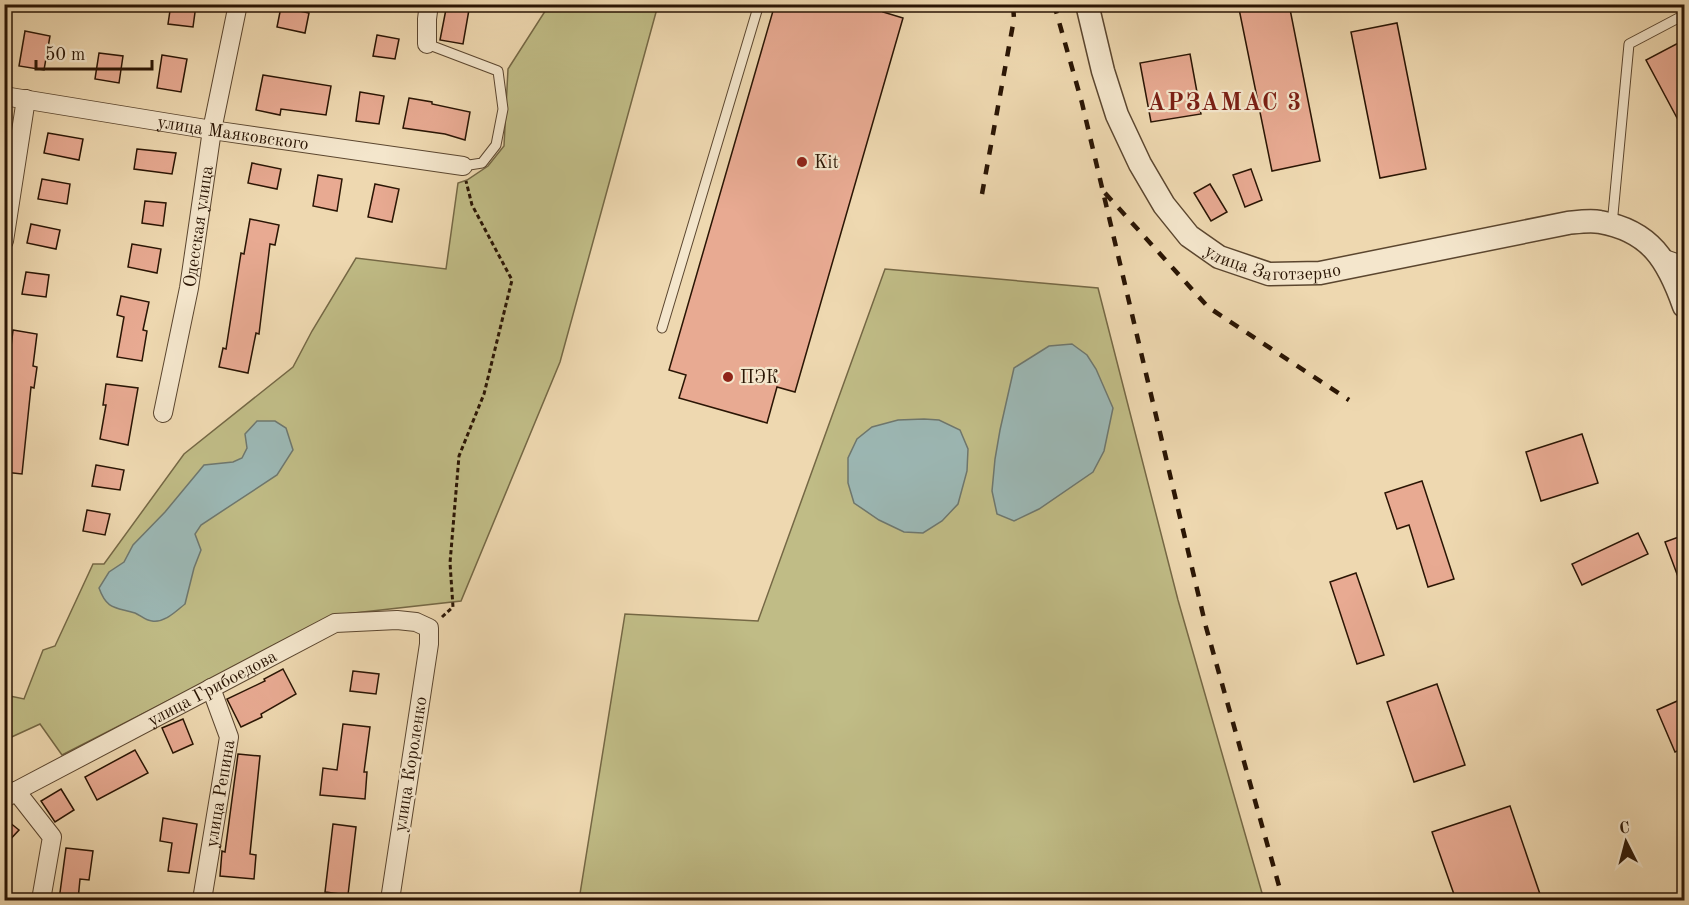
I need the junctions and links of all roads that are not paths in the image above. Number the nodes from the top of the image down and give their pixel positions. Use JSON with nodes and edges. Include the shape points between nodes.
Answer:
{"nodes":[{"id":1,"x":238,"y":4,"type":"edge"},
{"id":2,"x":429,"y":4,"type":"edge"},
{"id":3,"x":759,"y":4,"type":"edge"},
{"id":4,"x":1087,"y":4,"type":"edge"},
{"id":5,"x":1684,"y":15,"type":"edge"},
{"id":6,"x":427,"y":44,"type":"joint"},
{"id":7,"x":4,"y":96,"type":"edge"},
{"id":8,"x":26,"y":99,"type":"junction"},
{"id":9,"x":212,"y":130,"type":"junction"},
{"id":10,"x":463,"y":166,"type":"joint"},
{"id":11,"x":1612,"y":225,"type":"junction"},
{"id":12,"x":4,"y":241,"type":"edge"},
{"id":13,"x":1659,"y":252,"type":"junction"},
{"id":14,"x":1684,"y":261,"type":"edge"},
{"id":15,"x":1684,"y":306,"type":"edge"},
{"id":16,"x":662,"y":328,"type":"dead end"},
{"id":17,"x":163,"y":413,"type":"dead end"},
{"id":18,"x":429,"y":628,"type":"joint"},
{"id":19,"x":211,"y":688,"type":"junction"},
{"id":20,"x":10,"y":795,"type":"edge"},
{"id":21,"x":41,"y":900,"type":"edge"},
{"id":22,"x":202,"y":900,"type":"edge"},
{"id":23,"x":390,"y":900,"type":"edge"}],
"edges":[{"from":1,"to":9,"type":"street","name":"Одесская улица"},
{"from":2,"to":6,"type":"street"},
{"from":3,"to":16,"type":"lane"},
{"from":4,"to":11,"type":"street","name":"улица Заготзерно","via":[[1102,71],[1140,164],[1164,205],[1189,236],[1219,257],[1269,274],[1320,273],[1568,223]]},
{"from":5,"to":11,"type":"lane","via":[[1629,44]]},
{"from":6,"to":10,"type":"lane","via":[[498,71],[502,109],[496,145],[482,163]]},
{"from":7,"to":8,"type":"street","name":"улица Маяковского"},
{"from":8,"to":9,"type":"street","name":"улица Маяковского"},
{"from":8,"to":12,"type":"street"},
{"from":9,"to":10,"type":"street","name":"улица Маяковского"},
{"from":9,"to":17,"type":"street","name":"Одесская улица","via":[[189,288]]},
{"from":11,"to":13,"type":"street","name":"улица Заготзерно","via":[[1634,231]]},
{"from":13,"to":14,"type":"lane"},
{"from":13,"to":15,"type":"street"},
{"from":18,"to":19,"type":"street","name":"улица Грибоедова","via":[[397,620],[335,623]]},
{"from":18,"to":23,"type":"street","name":"улица Короленко"},
{"from":19,"to":20,"type":"street","name":"улица Грибоедова"},
{"from":19,"to":22,"type":"street","name":"улица Репина","via":[[230,737]]},
{"from":20,"to":21,"type":"street","via":[[52,837]]}]}
